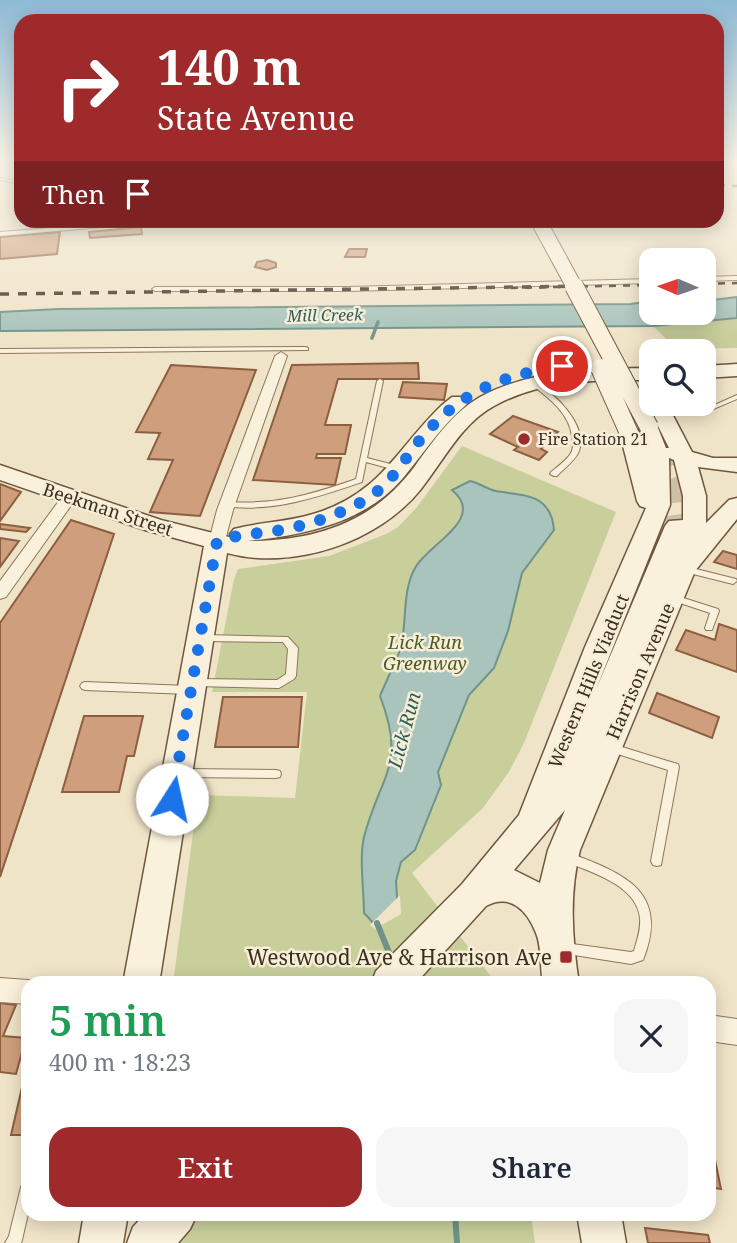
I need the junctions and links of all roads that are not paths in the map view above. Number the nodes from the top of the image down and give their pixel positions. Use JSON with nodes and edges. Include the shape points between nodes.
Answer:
{"nodes":[{"id":1,"x":77,"y":228,"type":"edge"},
{"id":2,"x":543,"y":228,"type":"edge"},
{"id":3,"x":543,"y":228,"type":"edge"},
{"id":4,"x":0,"y":234,"type":"edge"},
{"id":5,"x":737,"y":278,"type":"edge"},
{"id":6,"x":716,"y":279,"type":"edge"},
{"id":7,"x":639,"y":281,"type":"edge"},
{"id":8,"x":155,"y":289,"type":"dead end"},
{"id":9,"x":600,"y":331,"type":"junction"},
{"id":10,"x":306,"y":349,"type":"dead end"},
{"id":11,"x":0,"y":351,"type":"edge"},
{"id":12,"x":281,"y":356,"type":"dead end"},
{"id":13,"x":737,"y":360,"type":"edge"},
{"id":14,"x":716,"y":361,"type":"edge"},
{"id":15,"x":639,"y":363,"type":"edge"},
{"id":16,"x":737,"y":370,"type":"edge"},
{"id":17,"x":639,"y":371,"type":"edge"},
{"id":18,"x":716,"y":371,"type":"edge"},
{"id":19,"x":639,"y":374,"type":"edge"},
{"id":20,"x":380,"y":381,"type":"dead end"},
{"id":21,"x":534,"y":384,"type":"junction"},
{"id":22,"x":737,"y":397,"type":"edge"},
{"id":23,"x":716,"y":406,"type":"edge"},
{"id":24,"x":664,"y":416,"type":"edge"},
{"id":25,"x":657,"y":439,"type":"junction"},
{"id":26,"x":687,"y":458,"type":"junction"},
{"id":27,"x":364,"y":459,"type":"junction"},
{"id":28,"x":737,"y":465,"type":"edge"},
{"id":29,"x":399,"y":469,"type":"junction"},
{"id":30,"x":0,"y":472,"type":"edge"},
{"id":31,"x":554,"y":474,"type":"dead end"},
{"id":32,"x":69,"y":497,"type":"junction"},
{"id":33,"x":227,"y":504,"type":"junction"},
{"id":34,"x":737,"y":505,"type":"edge"},
{"id":35,"x":669,"y":522,"type":"junction"},
{"id":36,"x":217,"y":541,"type":"junction"},
{"id":37,"x":684,"y":569,"type":"junction"},
{"id":38,"x":733,"y":581,"type":"dead end"},
{"id":39,"x":0,"y":593,"type":"edge"},
{"id":40,"x":672,"y":597,"type":"junction"},
{"id":41,"x":709,"y":628,"type":"dead end"},
{"id":42,"x":200,"y":638,"type":"junction"},
{"id":43,"x":85,"y":686,"type":"dead end"},
{"id":44,"x":192,"y":687,"type":"junction"},
{"id":45,"x":608,"y":747,"type":"junction"},
{"id":46,"x":177,"y":773,"type":"junction"},
{"id":47,"x":276,"y":774,"type":"dead end"},
{"id":48,"x":571,"y":784,"type":"junction"},
{"id":49,"x":532,"y":823,"type":"junction"},
{"id":50,"x":562,"y":856,"type":"junction"},
{"id":51,"x":657,"y":861,"type":"dead end"},
{"id":52,"x":474,"y":895,"type":"junction"},
{"id":53,"x":445,"y":924,"type":"joint"},
{"id":54,"x":554,"y":939,"type":"junction"},
{"id":55,"x":142,"y":976,"type":"edge"},
{"id":56,"x":396,"y":976,"type":"edge"},
{"id":57,"x":560,"y":976,"type":"edge"},
{"id":58,"x":0,"y":990,"type":"edge"},
{"id":59,"x":21,"y":992,"type":"edge"},
{"id":60,"x":716,"y":1029,"type":"edge"},
{"id":61,"x":737,"y":1032,"type":"edge"},
{"id":62,"x":21,"y":1216,"type":"edge"},
{"id":63,"x":105,"y":1221,"type":"edge"},
{"id":64,"x":169,"y":1221,"type":"edge"},
{"id":65,"x":600,"y":1221,"type":"edge"},
{"id":66,"x":12,"y":1243,"type":"edge"},
{"id":67,"x":102,"y":1243,"type":"edge"},
{"id":68,"x":149,"y":1243,"type":"edge"},
{"id":69,"x":604,"y":1243,"type":"edge"}],
"edges":[{"from":1,"to":4,"type":"lane"},
{"from":2,"to":9,"type":"main road","bridge":true},
{"from":3,"to":25,"type":"main road","bridge":true},
{"from":5,"to":6,"type":"lane"},
{"from":7,"to":8,"type":"lane"},
{"from":9,"to":17,"type":"main road"},
{"from":9,"to":25,"type":"main road","bridge":true},
{"from":9,"to":35,"type":"main road","bridge":true,"via":[[601,372],[644,478]]},
{"from":10,"to":11,"type":"lane"},
{"from":12,"to":33,"type":"street"},
{"from":13,"to":14,"type":"main road"},
{"from":15,"to":29,"type":"main road","via":[[562,366],[487,386],[443,414]]},
{"from":16,"to":18,"type":"main road"},
{"from":19,"to":21,"type":"main road","name":"Beekman Street","via":[[580,376]]},
{"from":20,"to":27,"type":"lane"},
{"from":21,"to":31,"type":"lane","via":[[572,420],[576,431],[575,453]]},
{"from":21,"to":36,"type":"main road","name":"Beekman Street","via":[[496,397],[469,413],[412,486],[364,525],[331,539],[293,547],[235,548]]},
{"from":22,"to":23,"type":"lane"},
{"from":24,"to":26,"type":"main road"},
{"from":25,"to":26,"type":"main road"},
{"from":25,"to":35,"type":"main road"},
{"from":25,"to":35,"type":"main road","via":[[660,487]]},
{"from":26,"to":28,"type":"main road"},
{"from":26,"to":35,"type":"main road"},
{"from":27,"to":29,"type":"lane"},
{"from":27,"to":33,"type":"lane","via":[[359,480],[311,497],[276,505]]},
{"from":29,"to":36,"type":"main road","via":[[375,494],[330,517]]},
{"from":30,"to":32,"type":"main road","name":"Beekman Street"},
{"from":32,"to":36,"type":"main road","name":"Beekman Street"},
{"from":32,"to":39,"type":"street"},
{"from":33,"to":36,"type":"street"},
{"from":34,"to":37,"type":"main road","name":"Harrison Avenue"},
{"from":35,"to":37,"type":"main road","via":[[693,542]]},
{"from":35,"to":48,"type":"main road","via":[[669,550]]},
{"from":35,"to":49,"type":"main road","name":"Western Hills Viaduct","via":[[598,647]]},
{"from":36,"to":42,"type":"main road"},
{"from":37,"to":38,"type":"lane"},
{"from":37,"to":40,"type":"main road","name":"Harrison Avenue"},
{"from":40,"to":41,"type":"lane","via":[[715,611]]},
{"from":40,"to":45,"type":"main road","name":"Harrison Avenue"},
{"from":42,"to":44,"type":"main road"},
{"from":42,"to":44,"type":"lane","via":[[285,639],[293,648],[290,676],[279,684]]},
{"from":43,"to":44,"type":"lane"},
{"from":44,"to":46,"type":"main road"},
{"from":45,"to":48,"type":"main road","name":"Harrison Avenue"},
{"from":45,"to":50,"type":"main road"},
{"from":45,"to":51,"type":"lane","via":[[674,767]]},
{"from":46,"to":47,"type":"lane"},
{"from":46,"to":55,"type":"main road"},
{"from":48,"to":49,"type":"main road","name":"Harrison Avenue"},
{"from":49,"to":52,"type":"main road","name":"Harrison Avenue"},
{"from":50,"to":54,"type":"main road","via":[[555,885]]},
{"from":50,"to":54,"type":"lane","via":[[631,886],[643,902],[646,937],[639,956],[631,958]]},
{"from":52,"to":53,"type":"main road","name":"Harrison Avenue"},
{"from":52,"to":54,"type":"main road","via":[[495,884],[519,888],[537,901]]},
{"from":53,"to":56,"type":"main road","name":"Harrison Avenue"},
{"from":54,"to":57,"type":"main road"},
{"from":58,"to":59,"type":"street"},
{"from":60,"to":61,"type":"street"},
{"from":62,"to":66,"type":"lane"},
{"from":63,"to":67,"type":"main road"},
{"from":64,"to":68,"type":"main road"},
{"from":65,"to":69,"type":"main road"}]}
